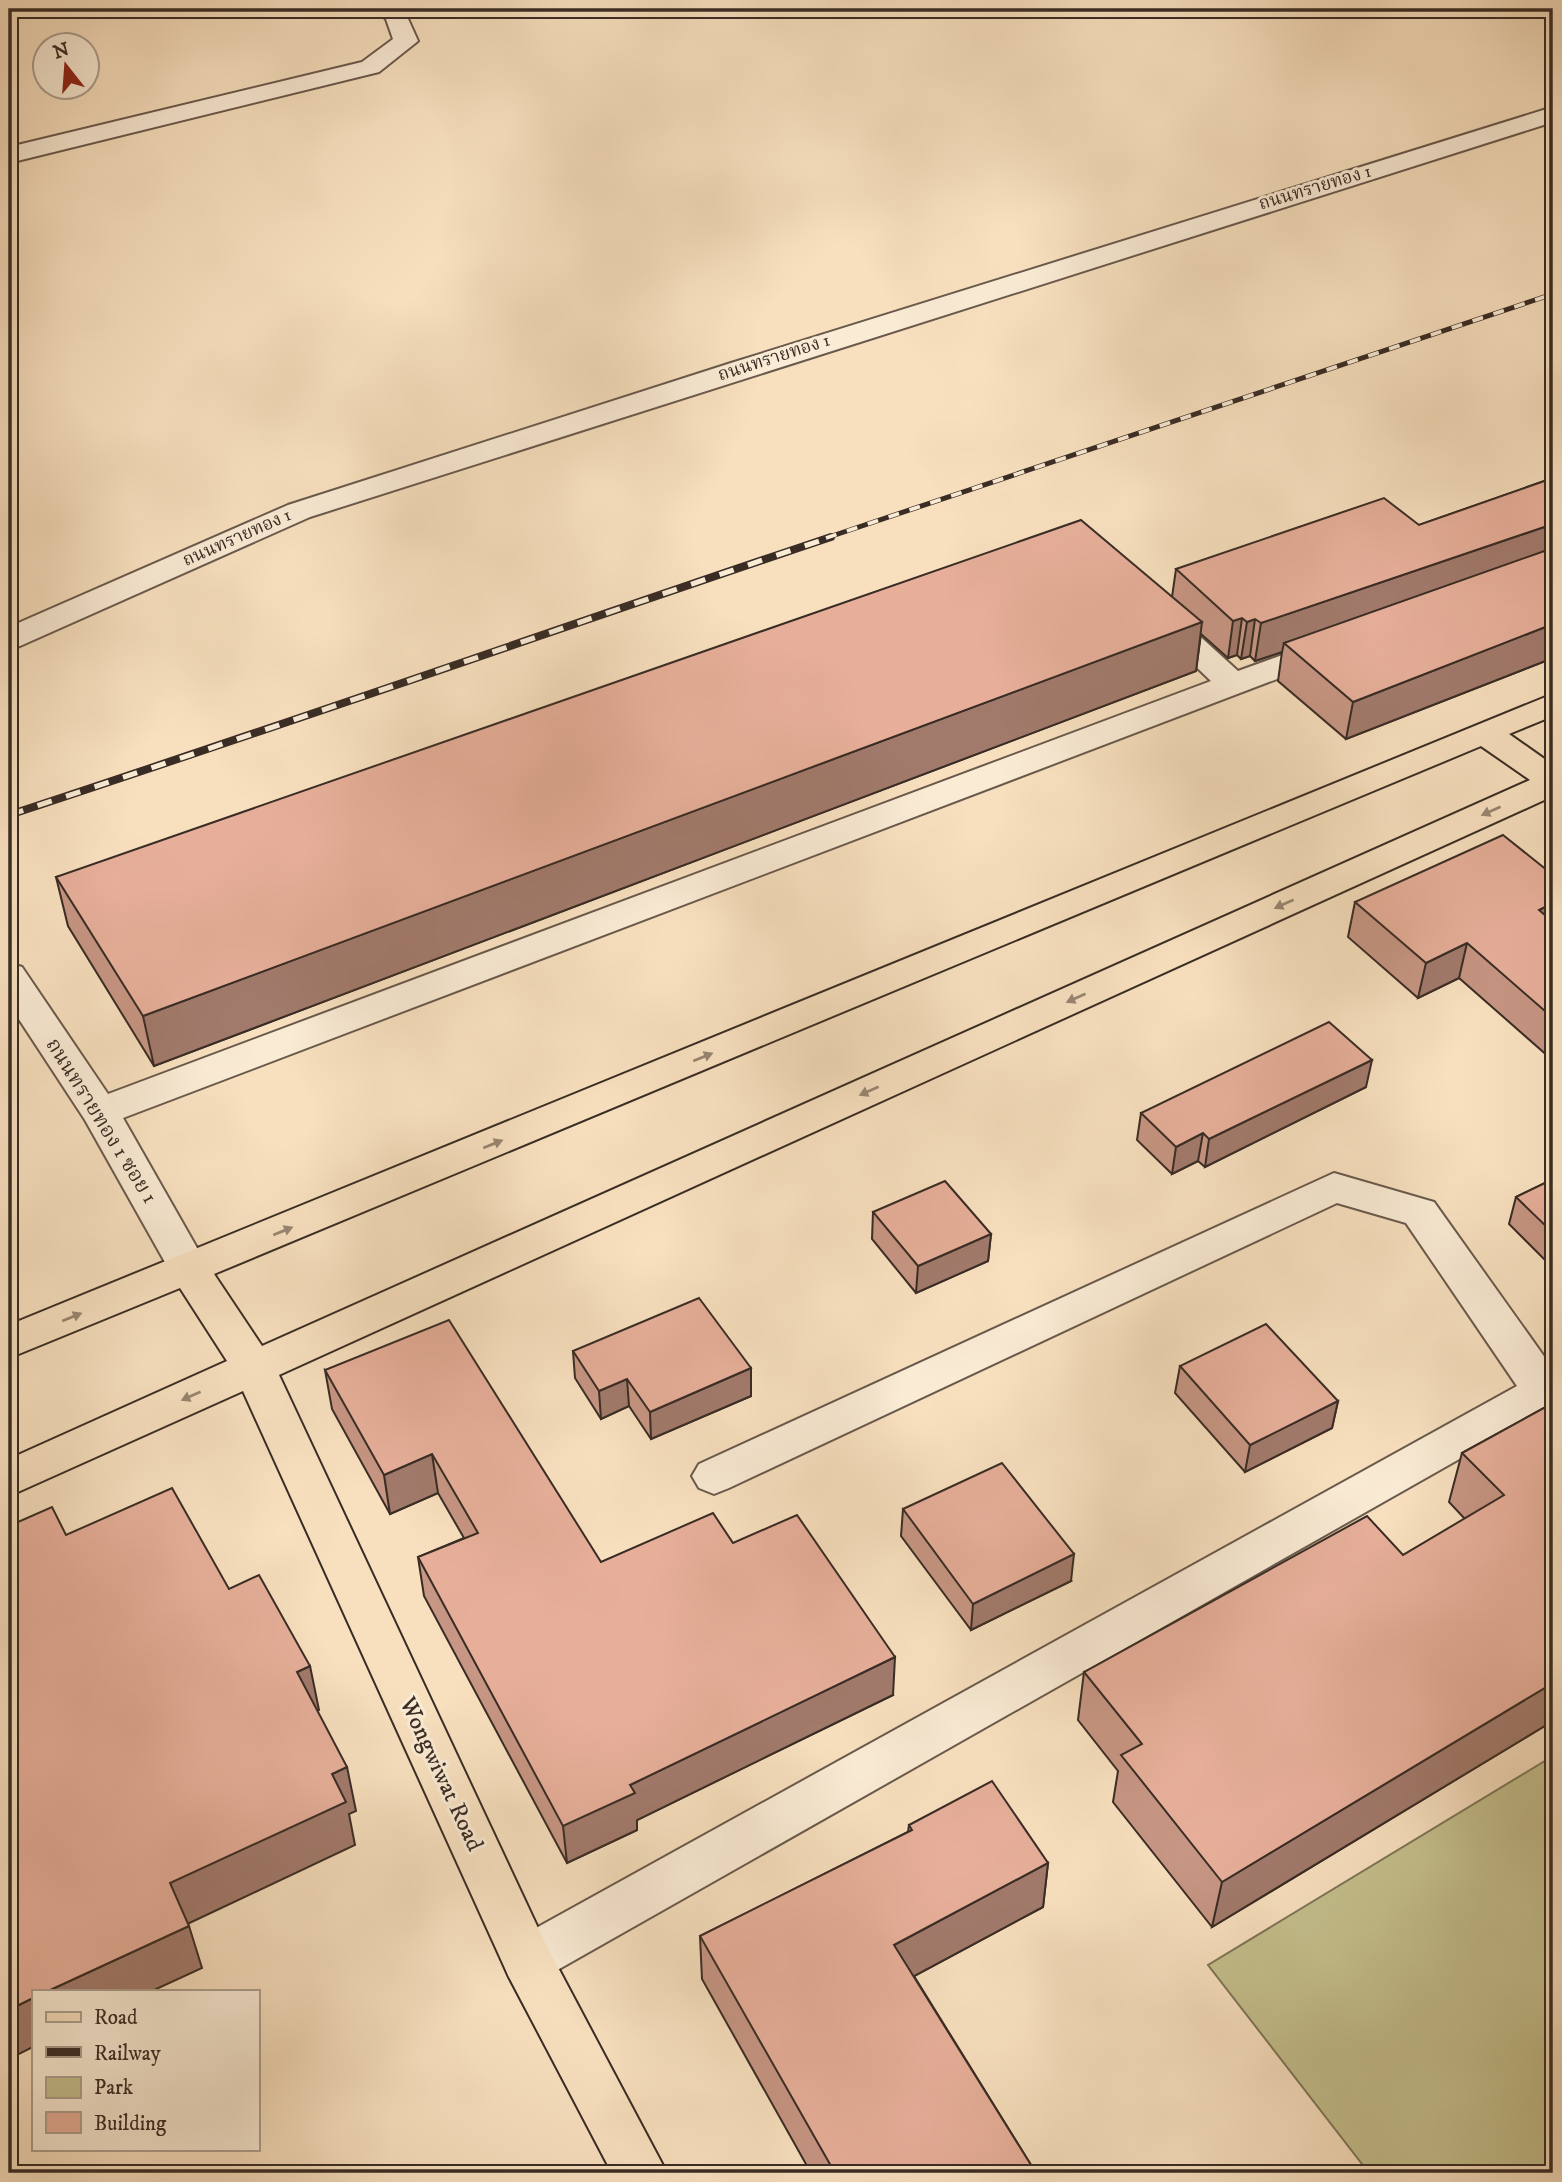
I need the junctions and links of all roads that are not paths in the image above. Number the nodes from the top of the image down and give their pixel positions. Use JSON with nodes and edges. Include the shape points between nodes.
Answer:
{"nodes":[{"id":1,"x":387,"y":9,"type":"edge"},
{"id":2,"x":1553,"y":114,"type":"edge"},
{"id":3,"x":9,"y":155,"type":"edge"},
{"id":4,"x":1136,"y":595,"type":"edge"},
{"id":5,"x":1360,"y":637,"type":"edge"},
{"id":6,"x":9,"y":639,"type":"edge"},
{"id":7,"x":1231,"y":683,"type":"junction"},
{"id":8,"x":1553,"y":704,"type":"edge"},
{"id":9,"x":1484,"y":732,"type":"junction"},
{"id":10,"x":1553,"y":782,"type":"edge"},
{"id":11,"x":9,"y":976,"type":"edge"},
{"id":12,"x":100,"y":1112,"type":"junction"},
{"id":13,"x":189,"y":1269,"type":"junction"},
{"id":14,"x":9,"y":1342,"type":"edge"},
{"id":15,"x":254,"y":1368,"type":"junction"},
{"id":16,"x":1548,"y":1388,"type":"edge"},
{"id":17,"x":714,"y":1476,"type":"dead end"},
{"id":18,"x":9,"y":1478,"type":"edge"},
{"id":19,"x":527,"y":1960,"type":"junction"},
{"id":20,"x":640,"y":2173,"type":"edge"}],
"edges":[{"from":1,"to":3,"type":"street","via":[[396,15],[406,41],[370,67]]},
{"from":2,"to":6,"type":"street","name":"ถนนทรายทอง 1","via":[[299,511]]},
{"from":4,"to":7,"type":"street"},
{"from":5,"to":7,"type":"street"},
{"from":7,"to":12,"type":"street"},
{"from":8,"to":9,"type":"main road"},
{"from":9,"to":10,"type":"main road"},
{"from":13,"to":9,"type":"main road","one_way":true},
{"from":10,"to":15,"type":"main road","one_way":true},
{"from":11,"to":12,"type":"street","name":"ถนนทรายทอง 1 ซอย 1"},
{"from":12,"to":13,"type":"street","name":"ถนนทรายทอง 1 ซอย 1"},
{"from":14,"to":13,"type":"main road","one_way":true},
{"from":13,"to":15,"type":"main road","name":"Wongwiwat Road"},
{"from":15,"to":18,"type":"main road","one_way":true},
{"from":15,"to":19,"type":"main road","name":"Wongwiwat Road"},
{"from":16,"to":17,"type":"street","via":[[1420,1212],[1334,1188]]},
{"from":16,"to":19,"type":"street"},
{"from":19,"to":20,"type":"main road","name":"Wongwiwat Road"}]}
